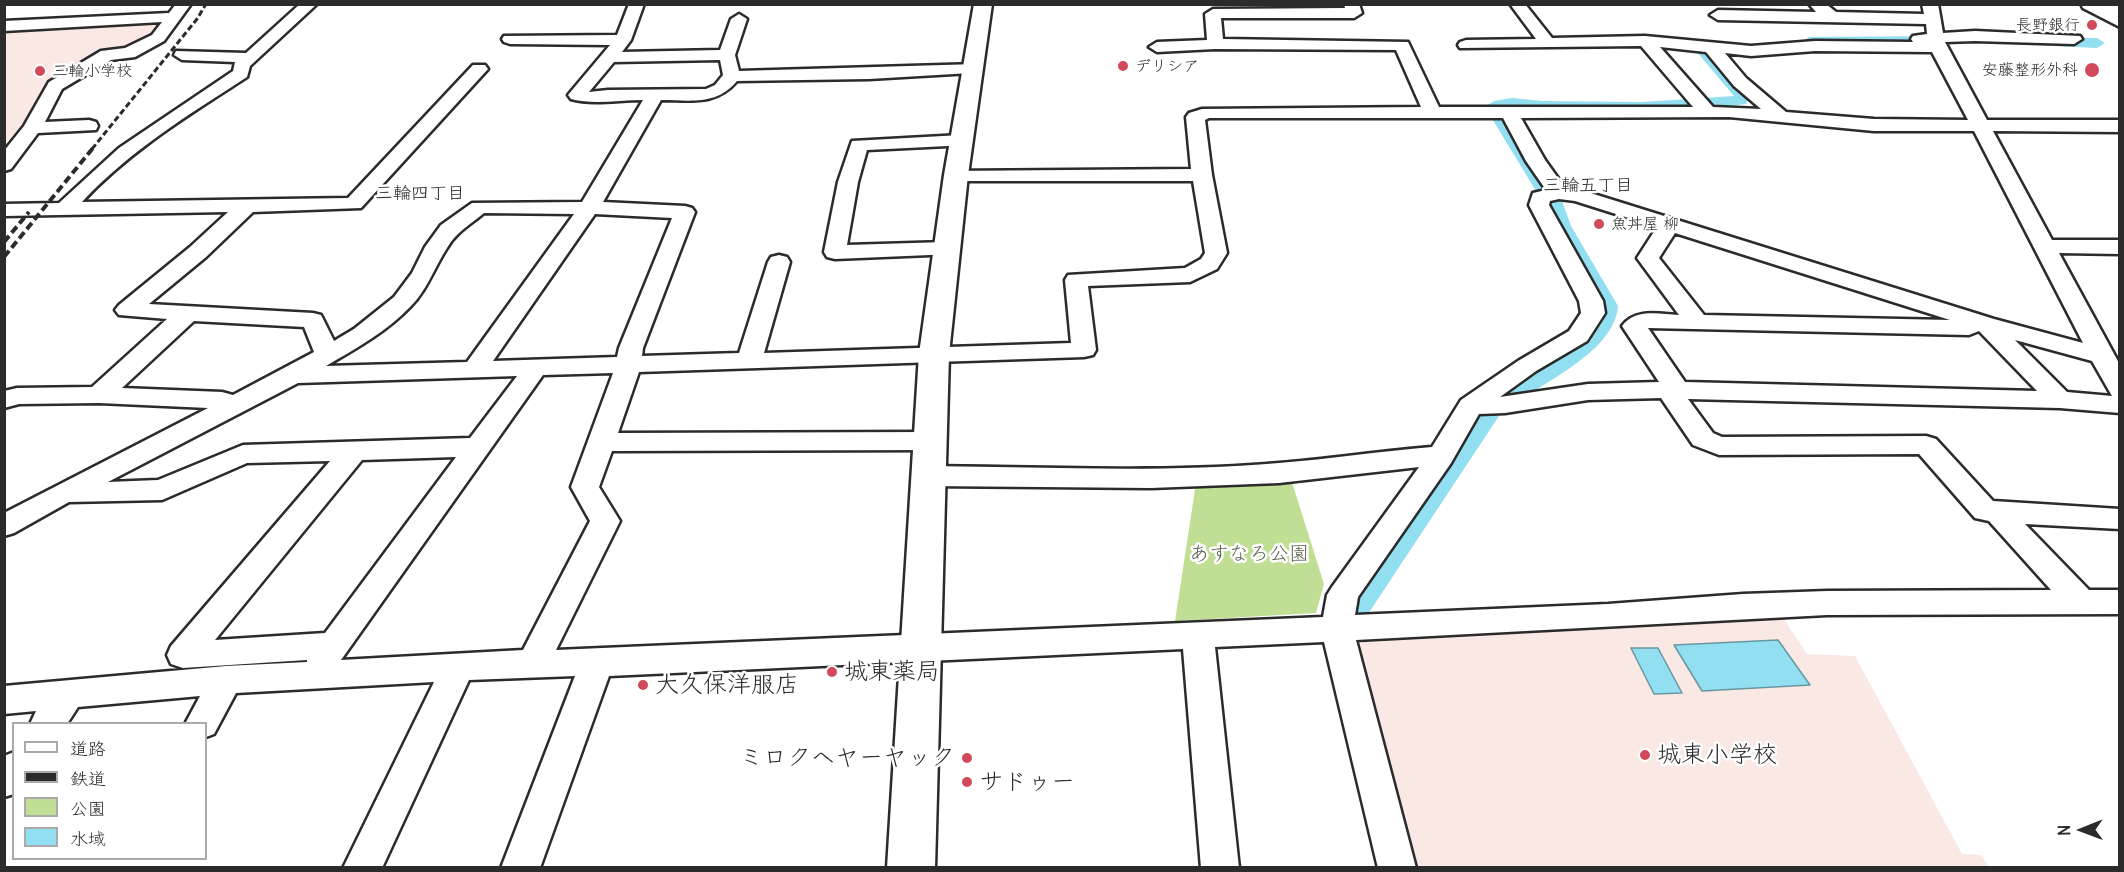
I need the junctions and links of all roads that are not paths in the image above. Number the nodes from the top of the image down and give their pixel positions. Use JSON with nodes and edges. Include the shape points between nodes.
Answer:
{"nodes":[{"id":1,"x":310,"y":4,"type":"edge"},
{"id":2,"x":637,"y":4,"type":"edge"},
{"id":3,"x":983,"y":4,"type":"edge"},
{"id":4,"x":1351,"y":4,"type":"edge"},
{"id":5,"x":1517,"y":4,"type":"edge"},
{"id":6,"x":1706,"y":4,"type":"edge"},
{"id":7,"x":1816,"y":4,"type":"edge"},
{"id":8,"x":2090,"y":4,"type":"edge"},
{"id":9,"x":2114,"y":9,"type":"edge"},
{"id":10,"x":179,"y":11,"type":"edge"},
{"id":11,"x":1288,"y":12,"type":"junction"},
{"id":12,"x":1931,"y":12,"type":"edge"},
{"id":13,"x":1718,"y":15,"type":"junction"},
{"id":14,"x":1832,"y":17,"type":"junction"},
{"id":15,"x":740,"y":19,"type":"dead end"},
{"id":16,"x":4,"y":26,"type":"edge"},
{"id":17,"x":1737,"y":32,"type":"dead end"},
{"id":18,"x":1830,"y":38,"type":"dead end"},
{"id":19,"x":510,"y":39,"type":"dead end"},
{"id":20,"x":2074,"y":39,"type":"dead end"},
{"id":21,"x":623,"y":40,"type":"junction"},
{"id":22,"x":1645,"y":41,"type":"junction"},
{"id":23,"x":1547,"y":42,"type":"junction"},
{"id":24,"x":1938,"y":43,"type":"junction"},
{"id":25,"x":1215,"y":44,"type":"junction"},
{"id":26,"x":1297,"y":44,"type":"junction"},
{"id":27,"x":1466,"y":45,"type":"dead end"},
{"id":28,"x":1157,"y":47,"type":"dead end"},
{"id":29,"x":1704,"y":49,"type":"junction"},
{"id":30,"x":727,"y":55,"type":"junction"},
{"id":31,"x":182,"y":56,"type":"dead end"},
{"id":32,"x":609,"y":57,"type":"junction"},
{"id":33,"x":249,"y":58,"type":"junction"},
{"id":34,"x":971,"y":68,"type":"junction"},
{"id":35,"x":479,"y":69,"type":"dead end"},
{"id":36,"x":732,"y":76,"type":"junction"},
{"id":37,"x":655,"y":94,"type":"junction"},
{"id":38,"x":1702,"y":107,"type":"junction"},
{"id":39,"x":1433,"y":114,"type":"junction"},
{"id":40,"x":1503,"y":114,"type":"junction"},
{"id":41,"x":1780,"y":116,"type":"junction"},
{"id":42,"x":89,"y":126,"type":"dead end"},
{"id":43,"x":1981,"y":126,"type":"junction"},
{"id":44,"x":2120,"y":126,"type":"edge"},
{"id":45,"x":32,"y":128,"type":"junction"},
{"id":46,"x":961,"y":141,"type":"junction"},
{"id":47,"x":4,"y":165,"type":"edge"},
{"id":48,"x":956,"y":175,"type":"junction"},
{"id":49,"x":1202,"y":175,"type":"junction"},
{"id":50,"x":1559,"y":193,"type":"junction"},
{"id":51,"x":247,"y":206,"type":"junction"},
{"id":52,"x":65,"y":208,"type":"junction"},
{"id":53,"x":589,"y":208,"type":"junction"},
{"id":54,"x":4,"y":210,"type":"edge"},
{"id":55,"x":1669,"y":225,"type":"junction"},
{"id":56,"x":2044,"y":246,"type":"junction"},
{"id":57,"x":2120,"y":247,"type":"edge"},
{"id":58,"x":946,"y":249,"type":"junction"},
{"id":59,"x":779,"y":261,"type":"dead end"},
{"id":60,"x":188,"y":313,"type":"junction"},
{"id":61,"x":1697,"y":322,"type":"junction"},
{"id":62,"x":1987,"y":326,"type":"junction"},
{"id":63,"x":934,"y":354,"type":"junction"},
{"id":64,"x":328,"y":355,"type":"junction"},
{"id":65,"x":2101,"y":356,"type":"junction"},
{"id":66,"x":749,"y":360,"type":"junction"},
{"id":67,"x":629,"y":364,"type":"junction"},
{"id":68,"x":536,"y":367,"type":"junction"},
{"id":69,"x":475,"y":368,"type":"junction"},
{"id":70,"x":293,"y":375,"type":"junction"},
{"id":71,"x":2119,"y":389,"type":"edge"},
{"id":72,"x":1673,"y":390,"type":"junction"},
{"id":73,"x":99,"y":395,"type":"junction"},
{"id":74,"x":4,"y":400,"type":"edge"},
{"id":75,"x":2061,"y":400,"type":"junction"},
{"id":76,"x":235,"y":405,"type":"junction"},
{"id":77,"x":1487,"y":406,"type":"junction"},
{"id":78,"x":931,"y":441,"type":"junction"},
{"id":79,"x":602,"y":442,"type":"junction"},
{"id":80,"x":476,"y":447,"type":"junction"},
{"id":81,"x":353,"y":452,"type":"junction"},
{"id":82,"x":1441,"y":456,"type":"junction"},
{"id":83,"x":929,"y":476,"type":"junction"},
{"id":84,"x":63,"y":493,"type":"junction"},
{"id":85,"x":1997,"y":512,"type":"junction"},
{"id":86,"x":2120,"y":519,"type":"edge"},
{"id":87,"x":4,"y":526,"type":"edge"},
{"id":88,"x":2081,"y":602,"type":"junction"},
{"id":89,"x":2120,"y":602,"type":"edge"},
{"id":90,"x":1337,"y":628,"type":"junction"},
{"id":91,"x":1198,"y":635,"type":"junction"},
{"id":92,"x":333,"y":645,"type":"junction"},
{"id":93,"x":921,"y":647,"type":"junction"},
{"id":94,"x":533,"y":663,"type":"junction"},
{"id":95,"x":597,"y":663,"type":"junction"},
{"id":96,"x":457,"y":669,"type":"junction"},
{"id":97,"x":313,"y":675,"type":"junction"},
{"id":98,"x":225,"y":680,"type":"junction"},
{"id":99,"x":69,"y":693,"type":"junction"},
{"id":100,"x":4,"y":700,"type":"edge"},
{"id":101,"x":47,"y":722,"type":"edge"},
{"id":102,"x":203,"y":722,"type":"edge"},
{"id":103,"x":362,"y":867,"type":"edge"},
{"id":104,"x":520,"y":867,"type":"edge"},
{"id":105,"x":911,"y":867,"type":"edge"},
{"id":106,"x":1220,"y":867,"type":"edge"},
{"id":107,"x":1397,"y":867,"type":"edge"}],
"edges":[{"from":1,"to":33,"type":"street"},
{"from":2,"to":21,"type":"street"},
{"from":3,"to":34,"type":"main road"},
{"from":4,"to":11,"type":"street","via":[[1354,13]]},
{"from":5,"to":23,"type":"street"},
{"from":6,"to":13,"type":"street"},
{"from":7,"to":14,"type":"street"},
{"from":8,"to":9,"type":"main road"},
{"from":10,"to":16,"type":"street"},
{"from":10,"to":45,"type":"street","via":[[158,38],[129,52],[107,55],[55,86]]},
{"from":11,"to":25,"type":"street","via":[[1213,14]]},
{"from":11,"to":26,"type":"street"},
{"from":12,"to":14,"type":"street"},
{"from":12,"to":24,"type":"street"},
{"from":13,"to":14,"type":"street"},
{"from":13,"to":17,"type":"street"},
{"from":15,"to":30,"type":"street"},
{"from":18,"to":24,"type":"street"},
{"from":19,"to":21,"type":"street"},
{"from":20,"to":24,"type":"street","via":[[1975,36]]},
{"from":21,"to":32,"type":"street"},
{"from":22,"to":23,"type":"street"},
{"from":22,"to":29,"type":"street"},
{"from":22,"to":38,"type":"street"},
{"from":23,"to":27,"type":"street"},
{"from":24,"to":29,"type":"street","via":[[1751,51]]},
{"from":24,"to":43,"type":"street"},
{"from":25,"to":26,"type":"street"},
{"from":25,"to":28,"type":"street"},
{"from":26,"to":39,"type":"street","via":[[1402,45]]},
{"from":29,"to":41,"type":"street"},
{"from":30,"to":32,"type":"street"},
{"from":30,"to":36,"type":"street"},
{"from":31,"to":33,"type":"street"},
{"from":32,"to":37,"type":"street","via":[[576,95],[590,98]]},
{"from":33,"to":52,"type":"street","via":[[242,64],[241,73],[170,120],[84,187]]},
{"from":34,"to":36,"type":"street"},
{"from":34,"to":46,"type":"main road"},
{"from":35,"to":51,"type":"street","via":[[354,204]]},
{"from":36,"to":37,"type":"street","via":[[721,89],[709,94]]},
{"from":37,"to":53,"type":"street"},
{"from":38,"to":40,"type":"street"},
{"from":38,"to":41,"type":"street"},
{"from":39,"to":40,"type":"street"},
{"from":39,"to":49,"type":"street","via":[[1208,113],[1196,117]]},
{"from":40,"to":50,"type":"street"},
{"from":41,"to":43,"type":"street","via":[[1874,125]]},
{"from":42,"to":45,"type":"street"},
{"from":43,"to":44,"type":"street"},
{"from":43,"to":56,"type":"street"},
{"from":45,"to":47,"type":"street"},
{"from":46,"to":48,"type":"main road"},
{"from":46,"to":58,"type":"street","via":[[858,145],[835,252]]},
{"from":48,"to":49,"type":"street"},
{"from":48,"to":58,"type":"main road"},
{"from":49,"to":63,"type":"street","via":[[1216,253],[1209,264],[1190,275],[1076,280],[1084,350]]},
{"from":50,"to":55,"type":"street","via":[[1577,195]]},
{"from":50,"to":77,"type":"street","via":[[1540,196],[1539,205],[1591,301],[1593,313],[1578,336],[1527,366]]},
{"from":51,"to":52,"type":"street"},
{"from":51,"to":60,"type":"street","via":[[128,310]]},
{"from":52,"to":54,"type":"street"},
{"from":53,"to":64,"type":"street","via":[[479,207],[449,230],[402,302],[363,334]]},
{"from":53,"to":67,"type":"street","via":[[685,212],[631,348]]},
{"from":53,"to":69,"type":"street"},
{"from":55,"to":61,"type":"street","via":[[1648,258]]},
{"from":55,"to":62,"type":"street"},
{"from":56,"to":57,"type":"street"},
{"from":56,"to":65,"type":"street"},
{"from":58,"to":63,"type":"main road"},
{"from":59,"to":66,"type":"street"},
{"from":60,"to":64,"type":"street","via":[[314,320]]},
{"from":60,"to":73,"type":"street"},
{"from":61,"to":62,"type":"street"},
{"from":61,"to":72,"type":"street","via":[[1639,321],[1634,326]]},
{"from":62,"to":65,"type":"street"},
{"from":62,"to":75,"type":"street"},
{"from":63,"to":66,"type":"street"},
{"from":63,"to":78,"type":"main road"},
{"from":64,"to":70,"type":"street"},
{"from":65,"to":71,"type":"street"},
{"from":66,"to":67,"type":"street"},
{"from":67,"to":68,"type":"street"},
{"from":67,"to":79,"type":"street"},
{"from":68,"to":69,"type":"street"},
{"from":68,"to":80,"type":"street"},
{"from":69,"to":70,"type":"street"},
{"from":70,"to":76,"type":"street"},
{"from":71,"to":75,"type":"street"},
{"from":72,"to":75,"type":"street"},
{"from":72,"to":77,"type":"street","via":[[1588,392]]},
{"from":72,"to":85,"type":"street","via":[[1703,439],[1719,446],[1926,445],[1985,512]]},
{"from":73,"to":74,"type":"street","via":[[17,396]]},
{"from":73,"to":76,"type":"street","via":[[222,400]]},
{"from":76,"to":84,"type":"street"},
{"from":77,"to":82,"type":"street"},
{"from":78,"to":79,"type":"street"},
{"from":78,"to":83,"type":"main road"},
{"from":79,"to":94,"type":"street","via":[[585,487],[605,521]]},
{"from":80,"to":81,"type":"street"},
{"from":80,"to":92,"type":"street"},
{"from":81,"to":84,"type":"street","via":[[243,454],[162,490]]},
{"from":81,"to":92,"type":"street","via":[[183,655]]},
{"from":82,"to":83,"type":"street","via":[[1278,473],[1151,478]]},
{"from":82,"to":90,"type":"street","via":[[1343,595]]},
{"from":83,"to":93,"type":"main road"},
{"from":84,"to":87,"type":"street"},
{"from":85,"to":86,"type":"street"},
{"from":85,"to":88,"type":"street"},
{"from":88,"to":89,"type":"street"},
{"from":88,"to":90,"type":"street","via":[[1764,605]]},
{"from":90,"to":91,"type":"street"},
{"from":90,"to":107,"type":"street"},
{"from":91,"to":93,"type":"street"},
{"from":91,"to":106,"type":"street"},
{"from":92,"to":97,"type":"street"},
{"from":93,"to":95,"type":"street"},
{"from":93,"to":105,"type":"main road"},
{"from":94,"to":95,"type":"street"},
{"from":94,"to":96,"type":"street"},
{"from":95,"to":104,"type":"street"},
{"from":96,"to":97,"type":"street"},
{"from":96,"to":103,"type":"street"},
{"from":97,"to":98,"type":"street"},
{"from":98,"to":99,"type":"street"},
{"from":98,"to":102,"type":"street"},
{"from":99,"to":100,"type":"street"},
{"from":99,"to":101,"type":"street"}]}
